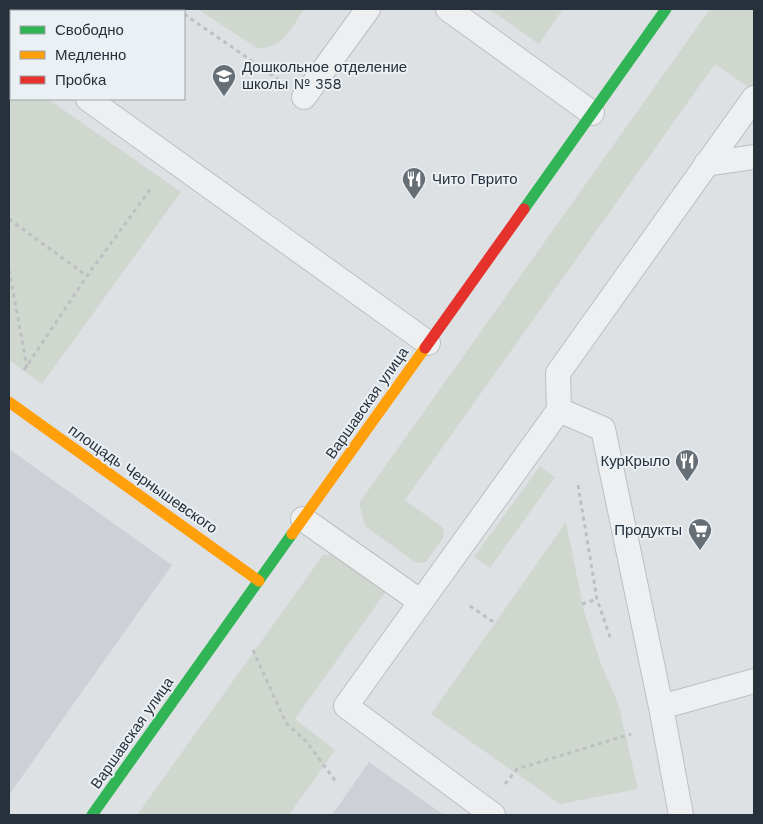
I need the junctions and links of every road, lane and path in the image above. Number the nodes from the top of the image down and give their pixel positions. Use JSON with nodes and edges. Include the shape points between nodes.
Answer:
{"nodes":[{"id":1,"x":368,"y":9,"type":"edge"},
{"id":2,"x":448,"y":9,"type":"edge"},
{"id":3,"x":666,"y":9,"type":"edge"},
{"id":4,"x":185,"y":15,"type":"edge"},
{"id":5,"x":304,"y":97,"type":"joint"},
{"id":6,"x":754,"y":98,"type":"edge"},
{"id":7,"x":89,"y":100,"type":"edge"},
{"id":8,"x":592,"y":112,"type":"junction"},
{"id":9,"x":754,"y":157,"type":"edge"},
{"id":10,"x":172,"y":159,"type":"junction"},
{"id":11,"x":706,"y":164,"type":"junction"},
{"id":12,"x":9,"y":219,"type":"edge"},
{"id":13,"x":9,"y":270,"type":"edge"},
{"id":14,"x":87,"y":276,"type":"junction"},
{"id":15,"x":428,"y":343,"type":"junction"},
{"id":16,"x":27,"y":367,"type":"junction"},
{"id":17,"x":22,"y":374,"type":"dead end"},
{"id":18,"x":9,"y":402,"type":"edge"},
{"id":19,"x":559,"y":410,"type":"junction"},
{"id":20,"x":303,"y":519,"type":"junction"},
{"id":21,"x":259,"y":581,"type":"junction"},
{"id":22,"x":598,"y":599,"type":"dead end"},
{"id":23,"x":421,"y":602,"type":"junction"},
{"id":24,"x":582,"y":604,"type":"dead end"},
{"id":25,"x":470,"y":606,"type":"dead end"},
{"id":26,"x":230,"y":621,"type":"junction"},
{"id":27,"x":495,"y":623,"type":"dead end"},
{"id":28,"x":754,"y":681,"type":"edge"},
{"id":29,"x":661,"y":707,"type":"junction"},
{"id":30,"x":631,"y":734,"type":"dead end"},
{"id":31,"x":338,"y":783,"type":"dead end"},
{"id":32,"x":489,"y":812,"type":"edge"},
{"id":33,"x":92,"y":815,"type":"edge"},
{"id":34,"x":681,"y":815,"type":"edge"}],
"edges":[{"from":1,"to":5,"type":"lane"},
{"from":2,"to":8,"type":"lane"},
{"from":3,"to":8,"type":"street","name":"Варшавская улица"},
{"from":4,"to":5,"type":"path"},
{"from":6,"to":11,"type":"lane"},
{"from":7,"to":10,"type":"lane"},
{"from":8,"to":15,"type":"street","name":"Варшавская улица"},
{"from":9,"to":11,"type":"lane"},
{"from":10,"to":14,"type":"path"},
{"from":10,"to":15,"type":"lane"},
{"from":11,"to":19,"type":"lane","via":[[558,373]]},
{"from":12,"to":14,"type":"path"},
{"from":13,"to":16,"type":"path"},
{"from":14,"to":16,"type":"path"},
{"from":15,"to":20,"type":"street","name":"Варшавская улица"},
{"from":16,"to":17,"type":"path"},
{"from":18,"to":21,"type":"street","name":"площадь Чернышевского"},
{"from":19,"to":23,"type":"lane"},
{"from":19,"to":29,"type":"lane","via":[[603,429]]},
{"from":20,"to":21,"type":"street","name":"Варшавская улица"},
{"from":20,"to":23,"type":"lane"},
{"from":21,"to":26,"type":"street","name":"Варшавская улица"},
{"from":22,"to":24,"type":"path"},
{"from":23,"to":32,"type":"lane","via":[[346,706]]},
{"from":25,"to":27,"type":"path"},
{"from":26,"to":31,"type":"path","via":[[254,651],[286,723],[306,742]]},
{"from":26,"to":33,"type":"street","name":"Варшавская улица"},
{"from":28,"to":29,"type":"lane"},
{"from":29,"to":34,"type":"lane"},
{"from":30,"to":32,"type":"path","via":[[517,769]]}]}
